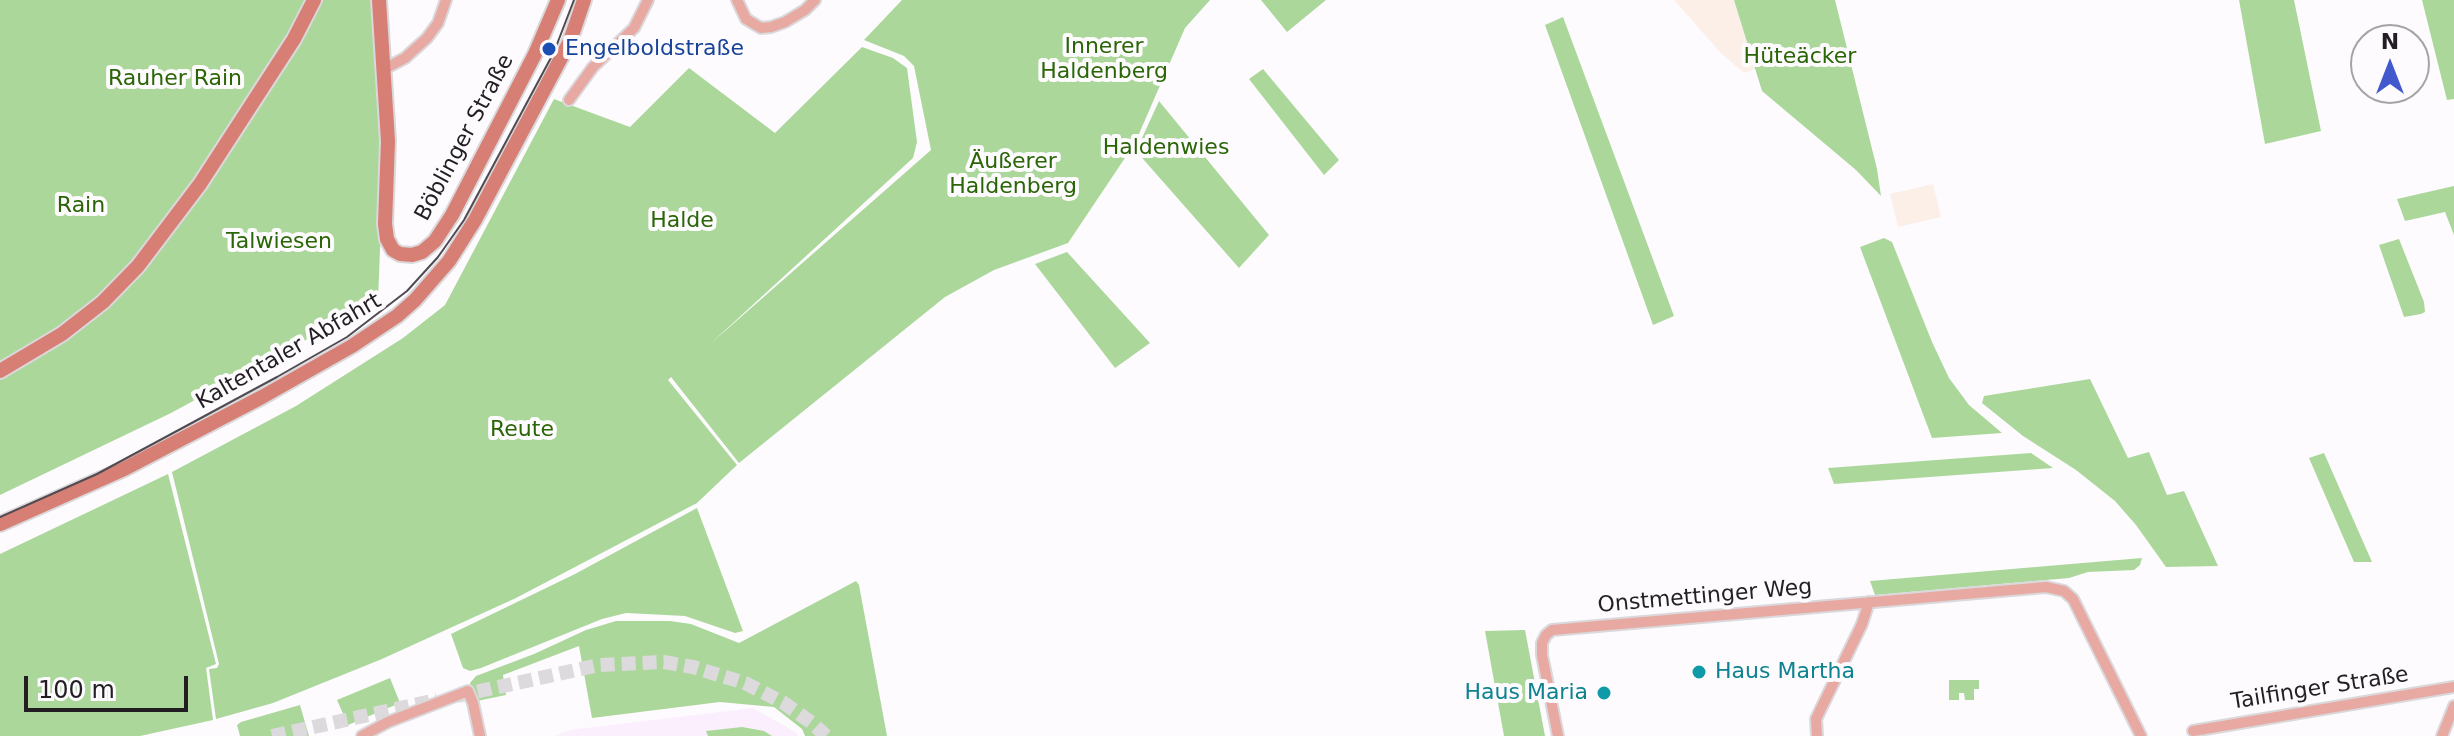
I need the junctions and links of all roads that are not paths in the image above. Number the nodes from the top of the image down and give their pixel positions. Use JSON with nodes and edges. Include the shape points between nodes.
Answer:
{"nodes":[{"id":1,"x":314,"y":0,"type":"edge"},
{"id":2,"x":379,"y":0,"type":"edge"},
{"id":3,"x":446,"y":0,"type":"edge"},
{"id":4,"x":558,"y":0,"type":"edge"},
{"id":5,"x":584,"y":0,"type":"edge"},
{"id":6,"x":648,"y":0,"type":"edge"},
{"id":7,"x":737,"y":0,"type":"edge"},
{"id":8,"x":815,"y":0,"type":"edge"},
{"id":9,"x":384,"y":69,"type":"junction"},
{"id":10,"x":569,"y":100,"type":"dead end"},
{"id":11,"x":0,"y":371,"type":"edge"},
{"id":12,"x":0,"y":524,"type":"edge"},
{"id":13,"x":1869,"y":602,"type":"junction"},
{"id":14,"x":2454,"y":687,"type":"edge"},
{"id":15,"x":2454,"y":706,"type":"edge"},
{"id":16,"x":2193,"y":731,"type":"dead end"},
{"id":17,"x":362,"y":736,"type":"edge"},
{"id":18,"x":480,"y":736,"type":"edge"},
{"id":19,"x":1558,"y":736,"type":"edge"},
{"id":20,"x":1817,"y":736,"type":"edge"},
{"id":21,"x":2141,"y":736,"type":"edge"},
{"id":22,"x":2442,"y":736,"type":"edge"}],
"edges":[{"from":1,"to":11,"type":"main road","via":[[200,184],[138,266],[62,334]]},
{"from":2,"to":9,"type":"main road","name":"Böblinger Straße"},
{"from":3,"to":9,"type":"street","via":[[427,38]]},
{"from":4,"to":9,"type":"main road","name":"Böblinger Straße","via":[[452,215],[435,241],[412,255],[393,250],[387,239]]},
{"from":5,"to":12,"type":"main road","name":"Kaltentaler Abfahrt","via":[[570,41],[475,220],[415,300],[352,346],[179,441]]},
{"from":6,"to":10,"type":"street","via":[[634,28],[593,67]]},
{"from":7,"to":8,"type":"street","via":[[746,19],[761,28],[785,22]]},
{"from":13,"to":19,"type":"street","name":"Onstmettinger Weg","via":[[1552,630],[1542,643],[1542,655]]},
{"from":13,"to":20,"type":"street","via":[[1816,719]]},
{"from":13,"to":21,"type":"street","name":"Onstmettinger Weg","via":[[2046,587],[2064,591],[2073,599]]},
{"from":14,"to":16,"type":"street","name":"Tailfinger Straße"},
{"from":15,"to":22,"type":"street"},
{"from":17,"to":18,"type":"street","via":[[468,691]]}]}
